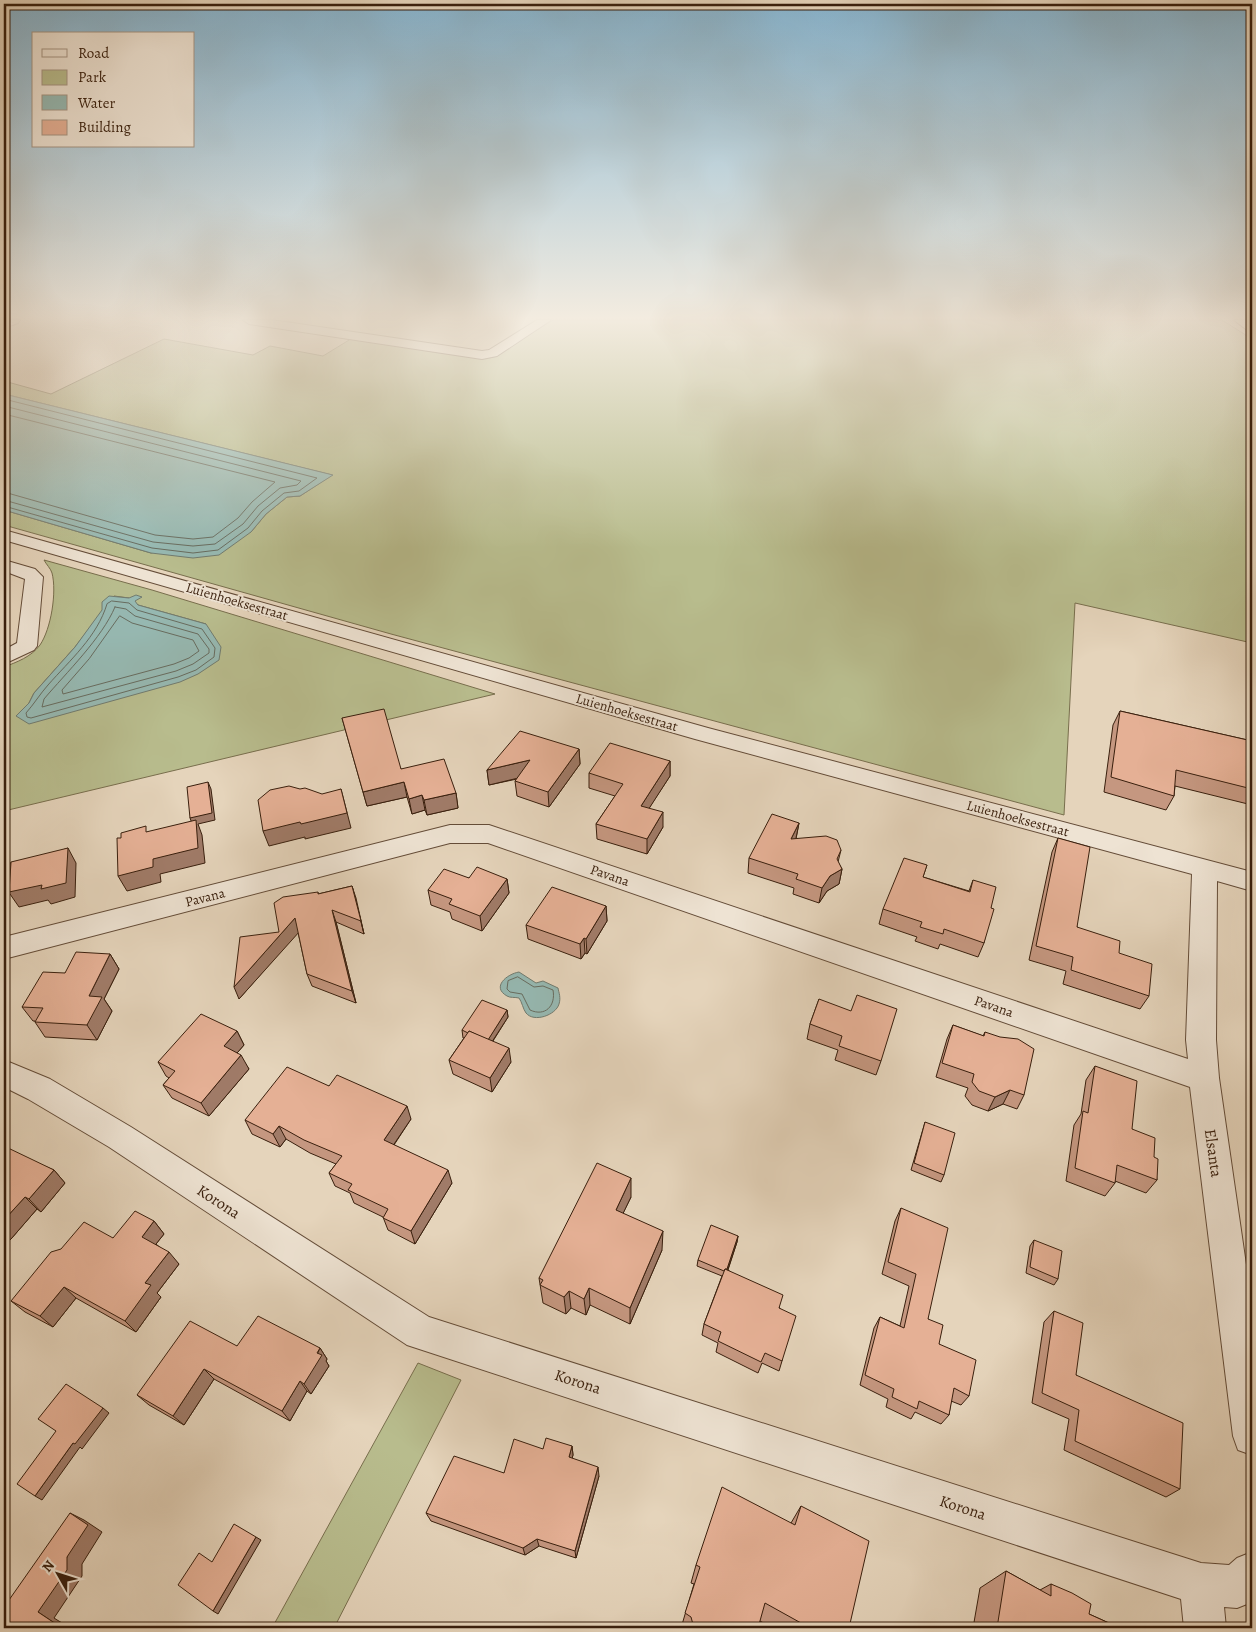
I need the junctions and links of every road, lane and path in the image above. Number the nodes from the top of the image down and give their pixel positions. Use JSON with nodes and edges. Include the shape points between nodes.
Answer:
{"nodes":[{"id":1,"x":4,"y":535,"type":"edge"},
{"id":2,"x":4,"y":564,"type":"edge"},
{"id":3,"x":4,"y":658,"type":"edge"},
{"id":4,"x":1205,"y":868,"type":"junction"},
{"id":5,"x":1252,"y":881,"type":"edge"},
{"id":6,"x":4,"y":948,"type":"edge"},
{"id":7,"x":4,"y":1073,"type":"edge"},
{"id":8,"x":1204,"y":1078,"type":"junction"},
{"id":9,"x":1252,"y":1436,"type":"edge"},
{"id":10,"x":1252,"y":1573,"type":"edge"},
{"id":11,"x":1201,"y":1584,"type":"junction"},
{"id":12,"x":1205,"y":1628,"type":"edge"}],
"edges":[{"from":1,"to":4,"type":"street","name":"Luienhoeksestraat","via":[[685,729]]},
{"from":2,"to":3,"type":"street","via":[[34,577],[27,646]]},
{"from":4,"to":5,"type":"street","name":"Luienhoeksestraat"},
{"from":4,"to":8,"type":"street","name":"Elsanta"},
{"from":6,"to":8,"type":"street","name":"Pavana","via":[[450,834],[489,834]]},
{"from":7,"to":11,"type":"street","name":"Korona","via":[[39,1089],[120,1137],[420,1332]]},
{"from":8,"to":9,"type":"street","name":"Elsanta"},
{"from":10,"to":11,"type":"street","via":[[1237,1587]]},
{"from":11,"to":12,"type":"street"}]}
